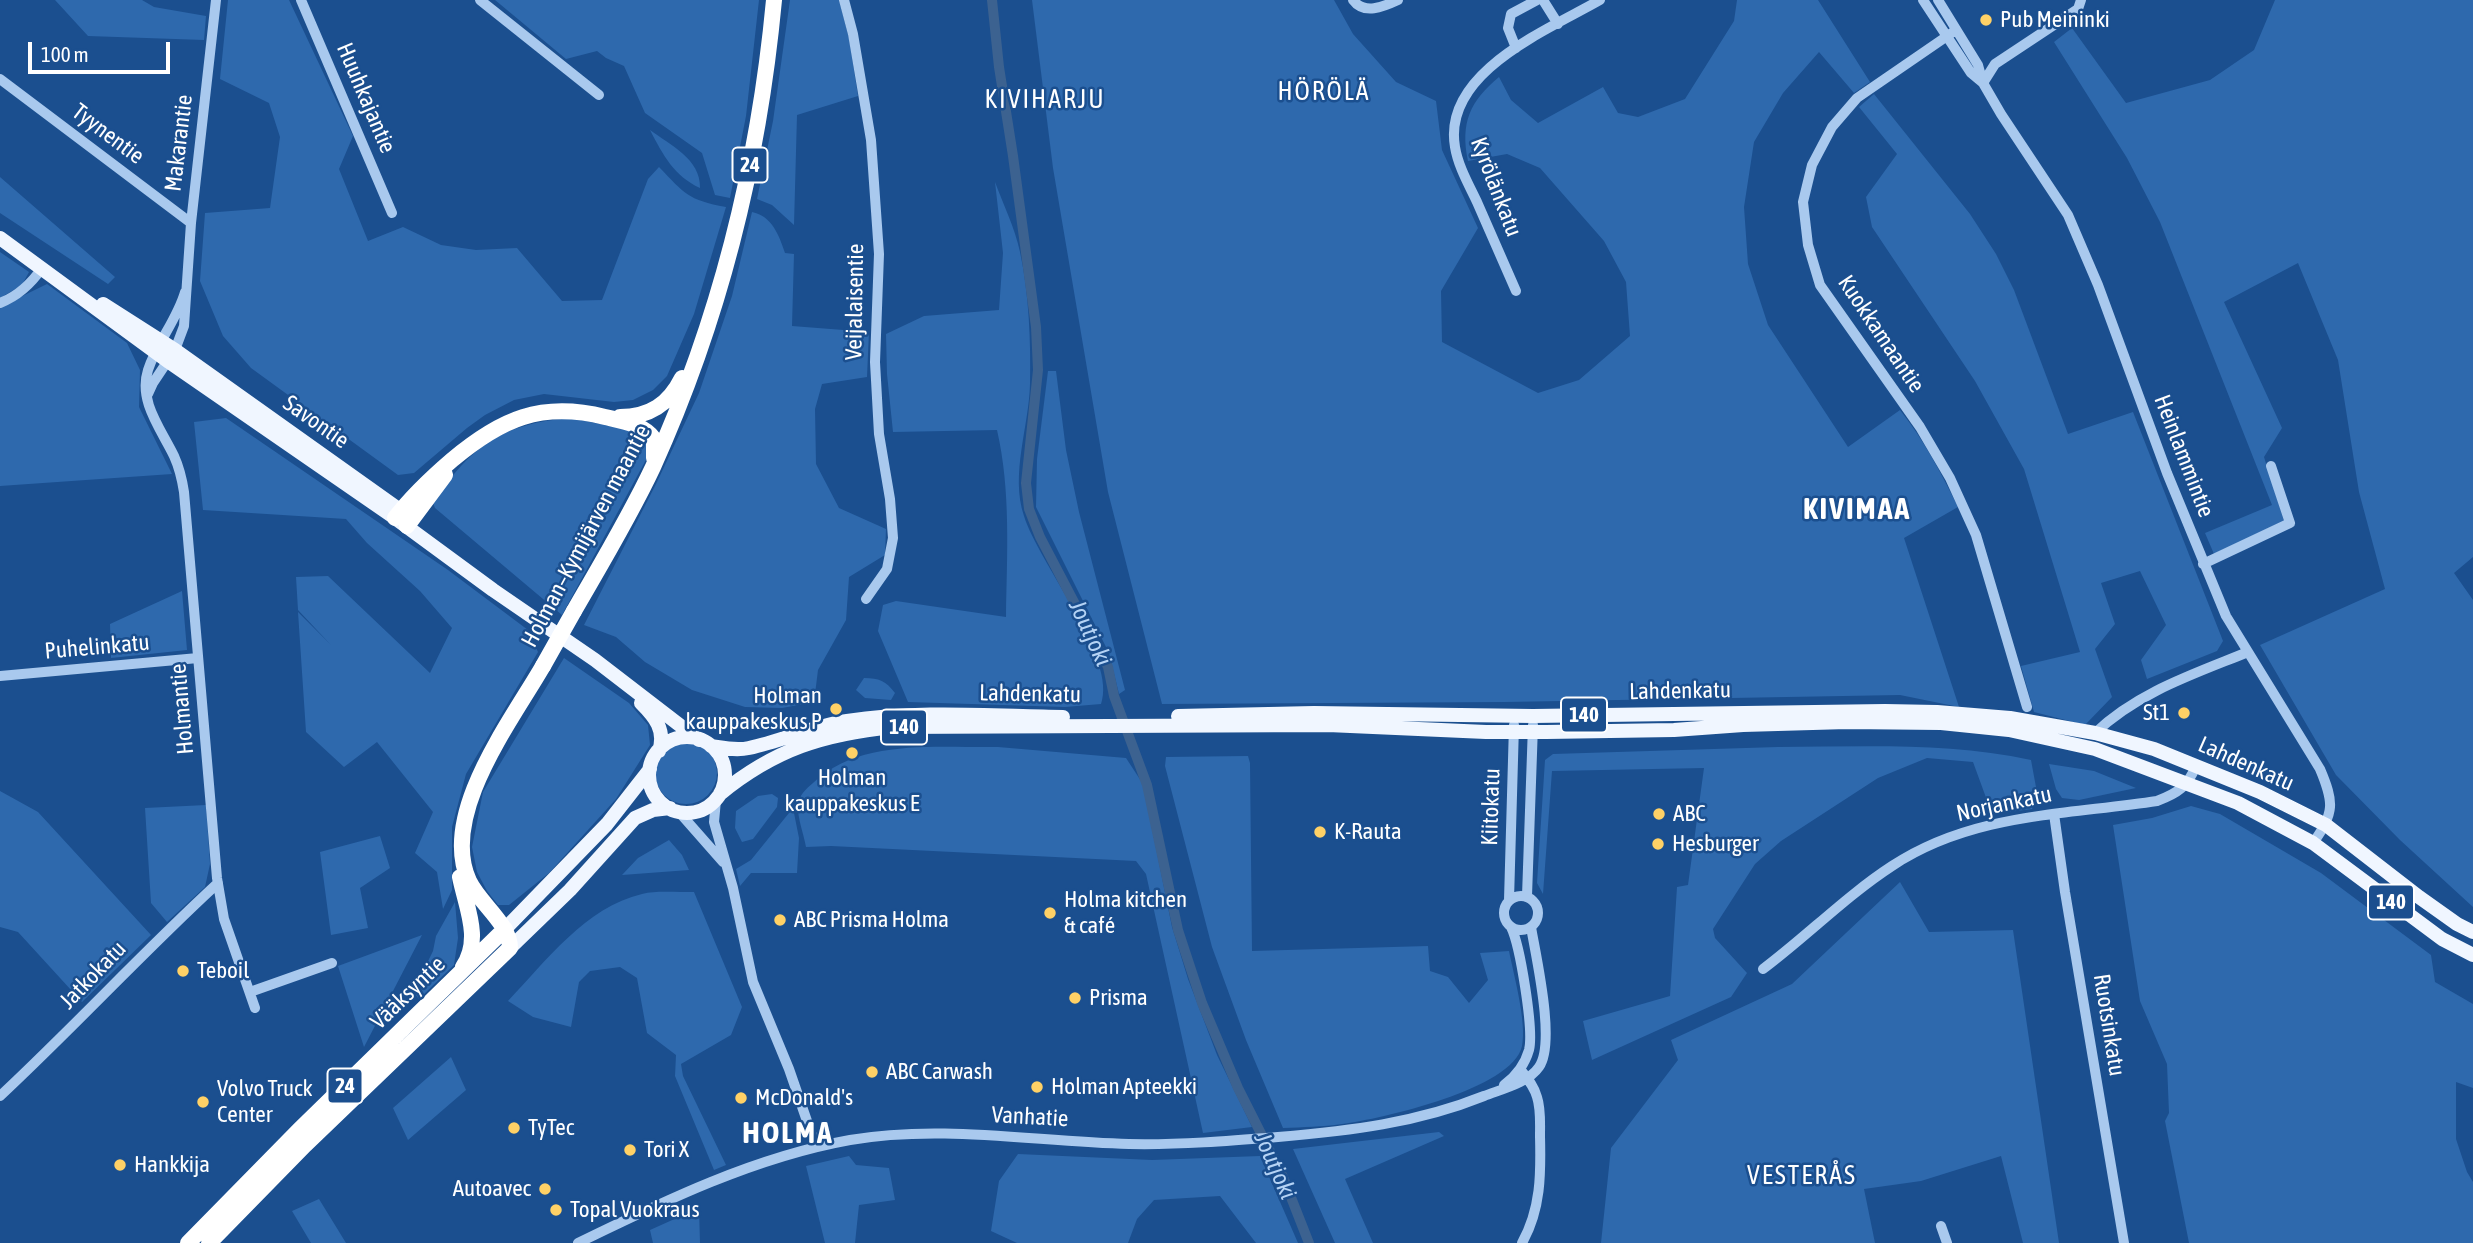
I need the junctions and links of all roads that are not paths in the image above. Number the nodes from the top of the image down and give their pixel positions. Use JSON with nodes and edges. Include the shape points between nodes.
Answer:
{"nodes":[{"id":1,"x":216,"y":0,"type":"edge"},
{"id":2,"x":301,"y":0,"type":"edge"},
{"id":3,"x":480,"y":0,"type":"edge"},
{"id":4,"x":774,"y":0,"type":"edge"},
{"id":5,"x":844,"y":0,"type":"edge"},
{"id":6,"x":1353,"y":0,"type":"edge"},
{"id":7,"x":1398,"y":0,"type":"edge"},
{"id":8,"x":1537,"y":0,"type":"edge"},
{"id":9,"x":1543,"y":0,"type":"edge"},
{"id":10,"x":1600,"y":0,"type":"edge"},
{"id":11,"x":1923,"y":0,"type":"edge"},
{"id":12,"x":1938,"y":0,"type":"edge"},
{"id":13,"x":2081,"y":0,"type":"edge"},
{"id":14,"x":1558,"y":24,"type":"junction"},
{"id":15,"x":1956,"y":30,"type":"junction"},
{"id":16,"x":1946,"y":37,"type":"junction"},
{"id":17,"x":1517,"y":48,"type":"junction"},
{"id":18,"x":0,"y":79,"type":"edge"},
{"id":19,"x":1983,"y":83,"type":"junction"},
{"id":20,"x":599,"y":95,"type":"dead end"},
{"id":21,"x":392,"y":212,"type":"dead end"},
{"id":22,"x":191,"y":223,"type":"junction"},
{"id":23,"x":0,"y":238,"type":"edge"},
{"id":24,"x":42,"y":268,"type":"junction"},
{"id":25,"x":1516,"y":291,"type":"dead end"},
{"id":26,"x":185,"y":292,"type":"junction"},
{"id":27,"x":0,"y":303,"type":"edge"},
{"id":28,"x":708,"y":326,"type":"junction"},
{"id":29,"x":159,"y":347,"type":"junction"},
{"id":30,"x":172,"y":356,"type":"junction"},
{"id":31,"x":150,"y":407,"type":"junction"},
{"id":32,"x":607,"y":417,"type":"junction"},
{"id":33,"x":2271,"y":466,"type":"dead end"},
{"id":34,"x":653,"y":467,"type":"junction"},
{"id":35,"x":404,"y":519,"type":"junction"},
{"id":36,"x":2203,"y":564,"type":"junction"},
{"id":37,"x":866,"y":599,"type":"dead end"},
{"id":38,"x":2248,"y":652,"type":"junction"},
{"id":39,"x":198,"y":659,"type":"junction"},
{"id":40,"x":611,"y":672,"type":"junction"},
{"id":41,"x":0,"y":676,"type":"edge"},
{"id":42,"x":2027,"y":707,"type":"dead end"},
{"id":43,"x":1515,"y":715,"type":"junction"},
{"id":44,"x":1533,"y":716,"type":"junction"},
{"id":45,"x":1159,"y":721,"type":"junction"},
{"id":46,"x":1104,"y":722,"type":"junction"},
{"id":47,"x":2010,"y":724,"type":"junction"},
{"id":48,"x":1514,"y":732,"type":"junction"},
{"id":49,"x":1532,"y":732,"type":"junction"},
{"id":50,"x":2095,"y":733,"type":"junction"},
{"id":51,"x":705,"y":743,"type":"junction"},
{"id":52,"x":659,"y":751,"type":"junction"},
{"id":53,"x":2196,"y":766,"type":"junction"},
{"id":54,"x":650,"y":768,"type":"junction"},
{"id":55,"x":2189,"y":783,"type":"junction"},
{"id":56,"x":718,"y":797,"type":"junction"},
{"id":57,"x":674,"y":810,"type":"junction"},
{"id":58,"x":2054,"y":814,"type":"junction"},
{"id":59,"x":2326,"y":825,"type":"junction"},
{"id":60,"x":2314,"y":843,"type":"junction"},
{"id":61,"x":460,"y":850,"type":"junction"},
{"id":62,"x":726,"y":865,"type":"junction"},
{"id":63,"x":218,"y":884,"type":"junction"},
{"id":64,"x":1527,"y":897,"type":"junction"},
{"id":65,"x":1509,"y":900,"type":"junction"},
{"id":66,"x":1511,"y":927,"type":"junction"},
{"id":67,"x":1531,"y":927,"type":"junction"},
{"id":68,"x":505,"y":929,"type":"junction"},
{"id":69,"x":2473,"y":932,"type":"edge"},
{"id":70,"x":510,"y":948,"type":"junction"},
{"id":71,"x":2473,"y":955,"type":"edge"},
{"id":72,"x":332,"y":963,"type":"dead end"},
{"id":73,"x":1763,"y":969,"type":"dead end"},
{"id":74,"x":449,"y":984,"type":"junction"},
{"id":75,"x":250,"y":992,"type":"junction"},
{"id":76,"x":255,"y":1008,"type":"dead end"},
{"id":77,"x":1523,"y":1073,"type":"junction"},
{"id":78,"x":0,"y":1096,"type":"edge"},
{"id":79,"x":816,"y":1147,"type":"junction"},
{"id":80,"x":1941,"y":1226,"type":"dead end"},
{"id":81,"x":188,"y":1243,"type":"edge"},
{"id":82,"x":209,"y":1243,"type":"edge"},
{"id":83,"x":578,"y":1243,"type":"edge"},
{"id":84,"x":1522,"y":1243,"type":"edge"},
{"id":85,"x":1947,"y":1243,"type":"edge"},
{"id":86,"x":2124,"y":1243,"type":"edge"}],
"edges":[{"from":1,"to":22,"type":"street","name":"Makarantie"},
{"from":2,"to":21,"type":"street","name":"Huuhkajantie"},
{"from":3,"to":20,"type":"street"},
{"from":4,"to":28,"type":"highway","name":"Holman–Kymijärven maantie","number":"24","via":[[755,142]]},
{"from":5,"to":37,"type":"street","name":"Veijalaisentie","via":[[871,141],[879,254],[875,362],[893,538],[887,569]]},
{"from":6,"to":7,"type":"street","via":[[1367,10]]},
{"from":8,"to":17,"type":"street","via":[[1511,14],[1508,28]]},
{"from":9,"to":14,"type":"street"},
{"from":10,"to":14,"type":"street","name":"Kyrölänkatu"},
{"from":11,"to":16,"type":"street","name":"Heinlammintie"},
{"from":12,"to":15,"type":"street","name":"Heinlammintie"},
{"from":13,"to":19,"type":"street","via":[[2078,9],[1995,64]]},
{"from":14,"to":17,"type":"street","name":"Kyrölänkatu"},
{"from":15,"to":16,"type":"street","name":"Kuokkamaantie"},
{"from":15,"to":19,"type":"street","name":"Heinlammintie","via":[[1978,65]]},
{"from":16,"to":19,"type":"street","name":"Heinlammintie"},
{"from":16,"to":42,"type":"street","name":"Kuokkamaantie","via":[[1857,98],[1832,127],[1812,165],[1803,202],[1808,245],[1820,285],[1920,427],[1950,478],[1976,536]]},
{"from":17,"to":25,"type":"street","name":"Kyrölänkatu","via":[[1468,91],[1458,109],[1454,134],[1460,164]]},
{"from":18,"to":22,"type":"street","name":"Tyynentie"},
{"from":19,"to":36,"type":"street","name":"Heinlammintie","via":[[2075,230]]},
{"from":22,"to":26,"type":"street","name":"Makarantie"},
{"from":23,"to":24,"type":"main road","name":"Savontie"},
{"from":24,"to":27,"type":"street","via":[[28,285]]},
{"from":24,"to":29,"type":"main road","name":"Savontie"},
{"from":26,"to":29,"type":"street","name":"Makarantie"},
{"from":26,"to":30,"type":"street","name":"Makarantie","via":[[184,326]]},
{"from":28,"to":32,"type":"highway","via":[[679,384],[664,403],[638,416]]},
{"from":28,"to":34,"type":"highway","name":"Holman–Kymijärven maantie","number":"24"},
{"from":29,"to":30,"type":"main road","name":"Savontie"},
{"from":29,"to":31,"type":"street","name":"Holmantie","via":[[145,384]]},
{"from":30,"to":31,"type":"street","via":[[150,389]]},
{"from":30,"to":35,"type":"main road","name":"Savontie"},
{"from":31,"to":39,"type":"street","name":"Holmantie","via":[[181,479]]},
{"from":32,"to":34,"type":"highway","via":[[649,433],[656,445]]},
{"from":32,"to":35,"type":"highway","via":[[567,410],[532,413],[498,426],[463,451]]},
{"from":33,"to":36,"type":"street","via":[[2290,523]]},
{"from":34,"to":61,"type":"highway","name":"Holman–Kymijärven maantie","number":"24","bridge":true,"via":[[477,783],[464,816]]},
{"from":35,"to":40,"type":"main road","name":"Savontie"},
{"from":36,"to":38,"type":"street","name":"Heinlammintie"},
{"from":38,"to":50,"type":"street","via":[[2146,695]]},
{"from":38,"to":59,"type":"street","name":"Heinlammintie","via":[[2320,769],[2331,802]]},
{"from":39,"to":41,"type":"street","name":"Puhelinkatu"},
{"from":39,"to":63,"type":"street","name":"Holmantie"},
{"from":40,"to":51,"type":"main road","name":"Savontie"},
{"from":40,"to":52,"type":"main road","name":"Savontie","via":[[658,723]]},
{"from":43,"to":44,"type":"main road","name":"Lahdenkatu","number":"140"},
{"from":43,"to":45,"type":"main road","name":"Lahdenkatu","number":"140","via":[[1314,713]]},
{"from":43,"to":48,"type":"street","name":"Kiitokatu"},
{"from":44,"to":47,"type":"main road","name":"Lahdenkatu","number":"140","via":[[1885,711],[1937,712]]},
{"from":44,"to":49,"type":"street","name":"Kiitokatu"},
{"from":45,"to":46,"type":"main road","name":"Lahdenkatu","number":"140"},
{"from":45,"to":48,"type":"main road","name":"Lahdenkatu"},
{"from":46,"to":51,"type":"main road","name":"Lahdenkatu","number":"140","via":[[885,716],[810,729],[748,748]]},
{"from":46,"to":56,"type":"main road","name":"Lahdenkatu","number":"140","via":[[857,731],[779,754]]},
{"from":47,"to":49,"type":"main road","name":"Lahdenkatu","via":[[1847,722]]},
{"from":47,"to":50,"type":"main road","name":"Lahdenkatu","number":"140","via":[[2045,723]]},
{"from":47,"to":55,"type":"main road","name":"Lahdenkatu","number":"140"},
{"from":48,"to":49,"type":"main road","name":"Lahdenkatu"},
{"from":48,"to":65,"type":"street","name":"Kiitokatu"},
{"from":49,"to":64,"type":"street","name":"Kiitokatu"},
{"from":50,"to":53,"type":"main road","name":"Lahdenkatu","number":"140"},
{"from":51,"to":52,"type":"main road","number":"140","via":[[690,738],[674,740]]},
{"from":51,"to":56,"type":"main road","via":[[724,767]]},
{"from":52,"to":54,"type":"main road"},
{"from":53,"to":55,"type":"street"},
{"from":53,"to":59,"type":"main road","name":"Lahdenkatu","number":"140"},
{"from":54,"to":57,"type":"main road","via":[[653,792]]},
{"from":54,"to":68,"type":"main road","name":"Vääksyntie","number":"24","via":[[607,824]]},
{"from":55,"to":58,"type":"street","name":"Norjankatu","via":[[2157,802]]},
{"from":55,"to":60,"type":"main road","name":"Lahdenkatu","number":"140"},
{"from":56,"to":57,"type":"main road","number":"140","via":[[701,811]]},
{"from":56,"to":62,"type":"street","via":[[714,822]]},
{"from":57,"to":62,"type":"street"},
{"from":57,"to":70,"type":"main road","name":"Vääksyntie","number":"140","via":[[653,810],[635,818]]},
{"from":58,"to":73,"type":"street","name":"Norjankatu","via":[[1969,829],[1894,864]]},
{"from":58,"to":86,"type":"street","name":"Ruotsinkatu"},
{"from":59,"to":60,"type":"street"},
{"from":59,"to":69,"type":"main road","name":"Lahdenkatu","number":"140"},
{"from":60,"to":71,"type":"main road","name":"Lahdenkatu","number":"140","via":[[2402,911]]},
{"from":61,"to":68,"type":"highway","name":"Holman–Kymijärven maantie","number":"24","via":[[471,885]]},
{"from":61,"to":74,"type":"highway","number":"24","via":[[472,946]]},
{"from":62,"to":79,"type":"street","via":[[753,982]]},
{"from":63,"to":75,"type":"street","name":"Holmantie","via":[[224,919]]},
{"from":63,"to":78,"type":"street","name":"Jatkokatu"},
{"from":64,"to":65,"type":"street"},
{"from":64,"to":67,"type":"street","via":[[1538,909]]},
{"from":65,"to":66,"type":"street","via":[[1503,913]]},
{"from":66,"to":67,"type":"street"},
{"from":66,"to":77,"type":"street","via":[[1530,1025]]},
{"from":67,"to":77,"type":"street","via":[[1547,1041],[1540,1067]]},
{"from":68,"to":70,"type":"highway","name":"Holman–Kymijärven maantie","number":"24"},
{"from":68,"to":74,"type":"highway","name":"Vääksyntie","number":"24"},
{"from":70,"to":82,"type":"highway","name":"Vääksyntie","number":"24"},
{"from":72,"to":75,"type":"street"},
{"from":74,"to":81,"type":"highway","name":"Vääksyntie","number":"24"},
{"from":75,"to":76,"type":"street","name":"Holmantie"},
{"from":77,"to":79,"type":"street","name":"Vanhatie","via":[[1465,1104],[1400,1123],[1342,1132],[1173,1144],[900,1135]]},
{"from":77,"to":84,"type":"street","via":[[1538,1098],[1541,1160],[1539,1200]]},
{"from":79,"to":83,"type":"street","name":"Vanhatie","via":[[740,1171]]},
{"from":80,"to":85,"type":"street"}]}
